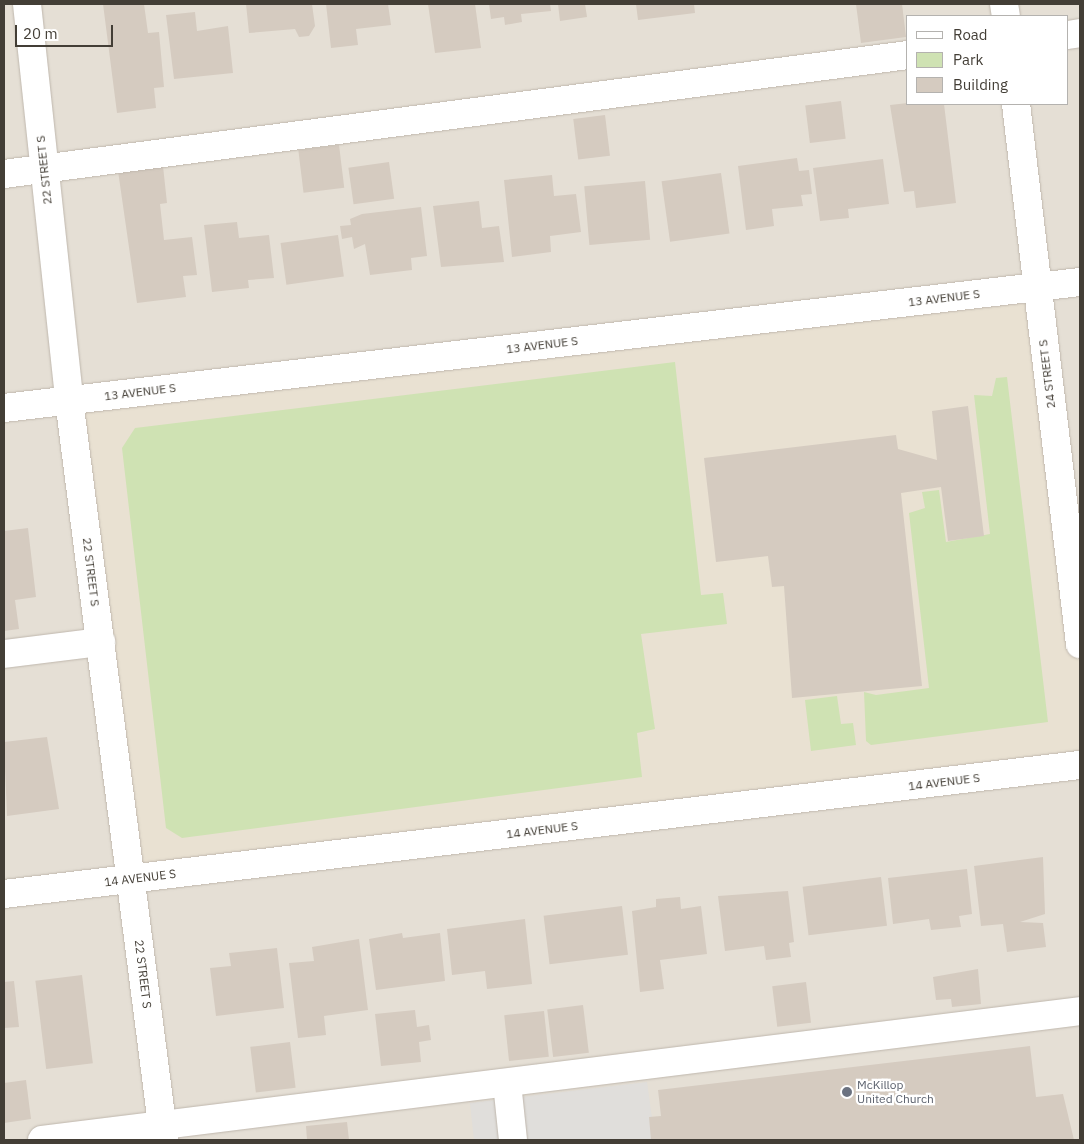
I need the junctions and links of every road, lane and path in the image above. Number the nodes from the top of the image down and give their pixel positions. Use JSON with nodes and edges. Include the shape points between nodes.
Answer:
{"nodes":[{"id":1,"x":27,"y":4,"type":"edge"},
{"id":2,"x":906,"y":55,"type":"edge"},
{"id":3,"x":1016,"y":105,"type":"edge"},
{"id":4,"x":44,"y":169,"type":"junction"},
{"id":5,"x":4,"y":174,"type":"edge"},
{"id":6,"x":1080,"y":282,"type":"edge"},
{"id":7,"x":1036,"y":288,"type":"junction"},
{"id":8,"x":69,"y":400,"type":"junction"},
{"id":9,"x":4,"y":408,"type":"edge"},
{"id":10,"x":1073,"y":522,"type":"edge"},
{"id":11,"x":101,"y":642,"type":"junction"},
{"id":12,"x":1080,"y":644,"type":"edge"},
{"id":13,"x":4,"y":654,"type":"edge"},
{"id":14,"x":1080,"y":766,"type":"edge"},
{"id":15,"x":132,"y":879,"type":"junction"},
{"id":16,"x":4,"y":894,"type":"edge"},
{"id":17,"x":1080,"y":1011,"type":"edge"},
{"id":18,"x":507,"y":1083,"type":"junction"},
{"id":19,"x":163,"y":1133,"type":"edge"},
{"id":20,"x":42,"y":1140,"type":"edge"},
{"id":21,"x":513,"y":1140,"type":"edge"}],
"edges":[{"from":1,"to":4,"type":"street","name":"22 STREET S"},
{"from":2,"to":4,"type":"street"},
{"from":3,"to":7,"type":"street","name":"24 STREET S"},
{"from":4,"to":5,"type":"street"},
{"from":4,"to":8,"type":"street","name":"22 STREET S"},
{"from":6,"to":7,"type":"street","name":"13 AVENUE S"},
{"from":7,"to":8,"type":"street","name":"13 AVENUE S"},
{"from":7,"to":10,"type":"street","name":"24 STREET S"},
{"from":8,"to":9,"type":"street","name":"13 AVENUE S"},
{"from":8,"to":11,"type":"street","name":"22 STREET S"},
{"from":10,"to":12,"type":"street","name":"24 STREET S"},
{"from":11,"to":13,"type":"street"},
{"from":11,"to":15,"type":"street","name":"22 STREET S"},
{"from":14,"to":15,"type":"street","name":"14 AVENUE S"},
{"from":15,"to":16,"type":"street","name":"14 AVENUE S"},
{"from":15,"to":19,"type":"street","name":"22 STREET S"},
{"from":17,"to":18,"type":"street"},
{"from":18,"to":19,"type":"street"},
{"from":18,"to":21,"type":"street"},
{"from":19,"to":20,"type":"street"}]}
